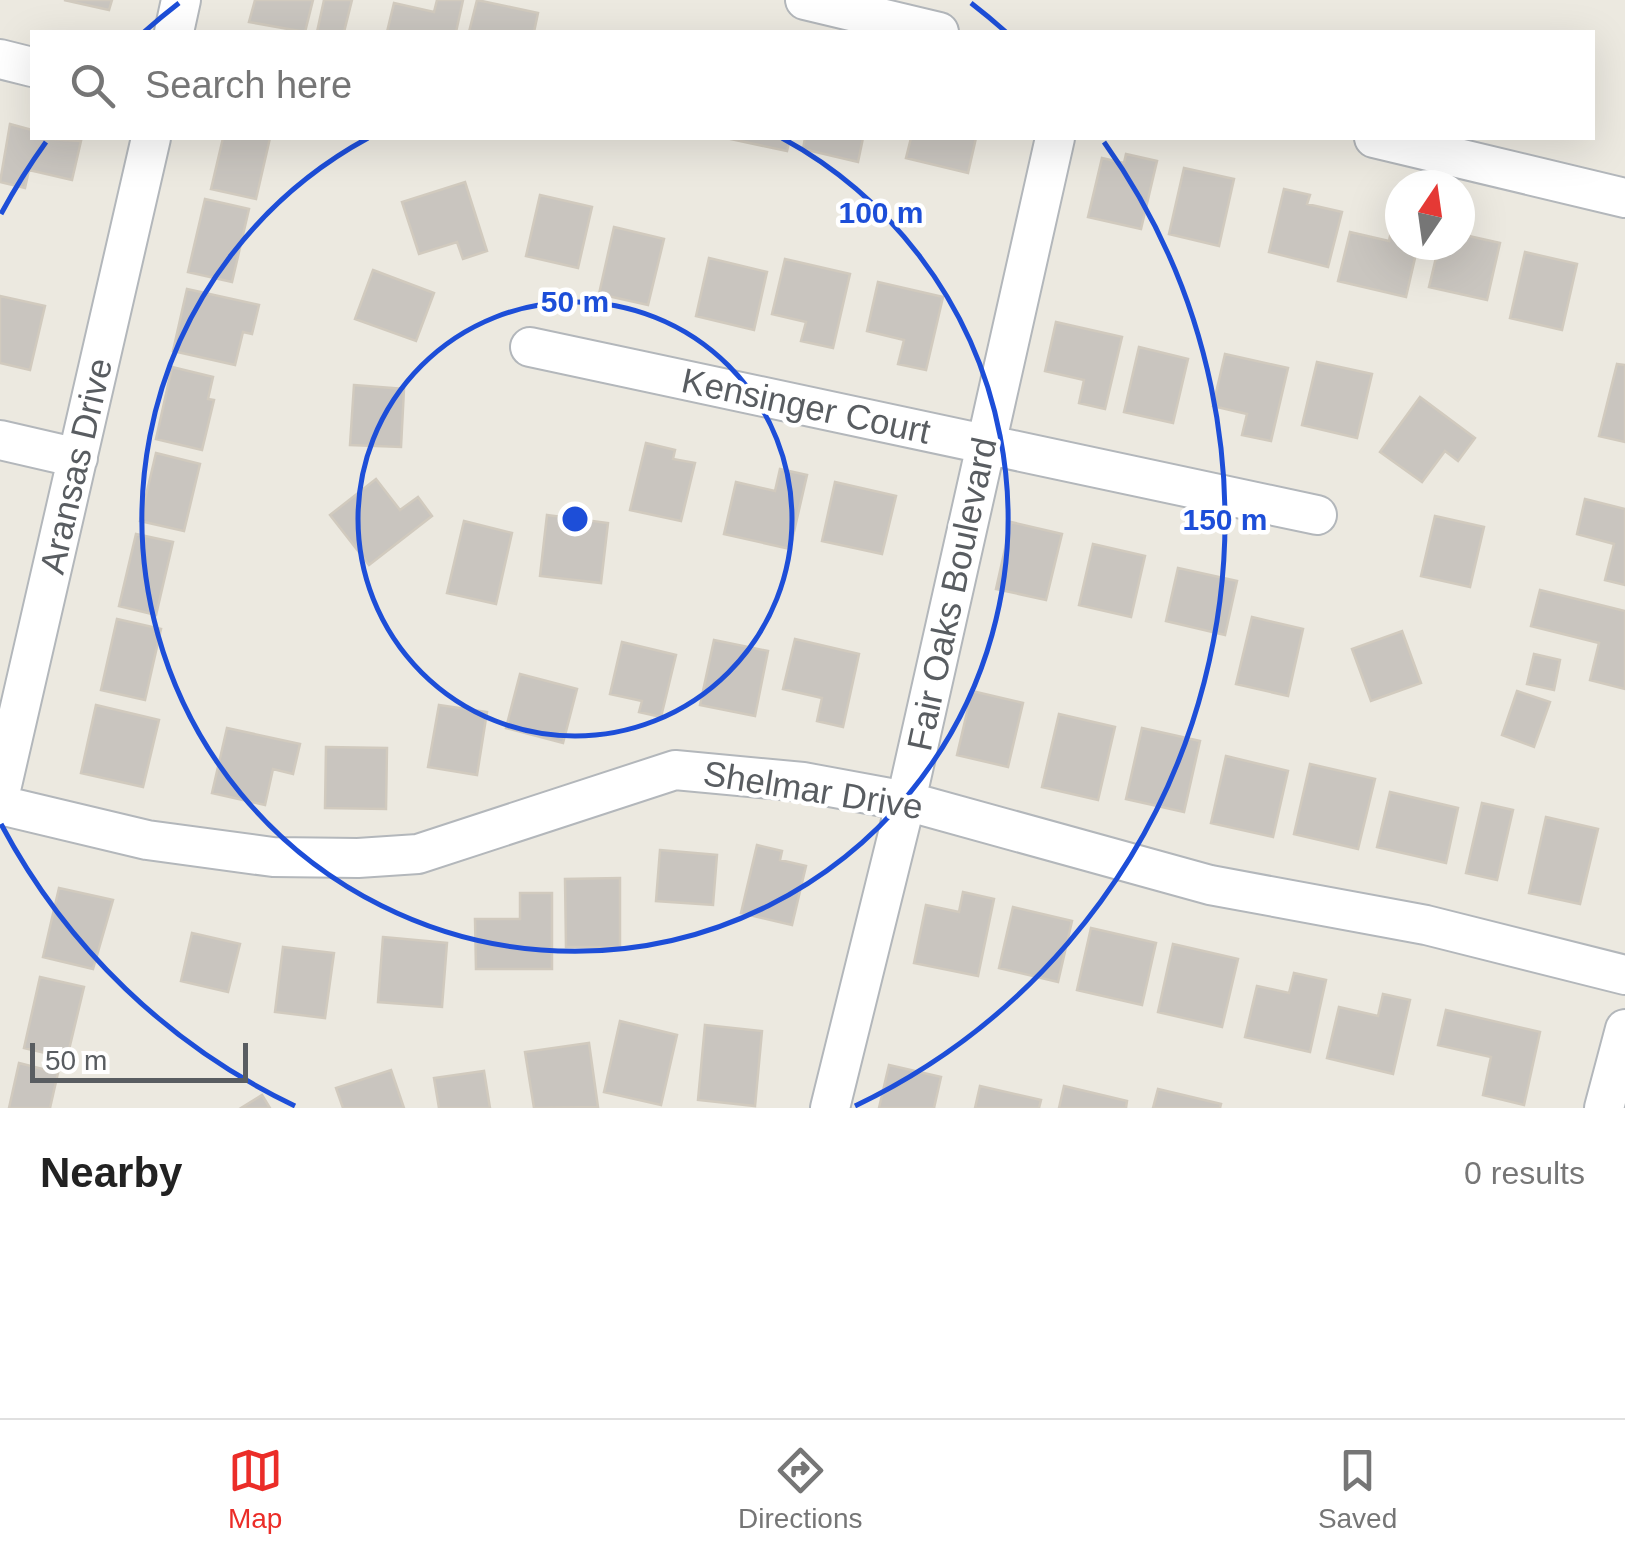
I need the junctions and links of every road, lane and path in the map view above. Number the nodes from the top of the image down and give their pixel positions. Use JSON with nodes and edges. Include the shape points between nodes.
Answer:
{"nodes":[{"id":1,"x":181,"y":0,"type":"edge"},
{"id":2,"x":805,"y":0,"type":"edge"},
{"id":3,"x":174,"y":30,"type":"edge"},
{"id":4,"x":931,"y":30,"type":"edge"},
{"id":5,"x":0,"y":59,"type":"edge"},
{"id":6,"x":30,"y":66,"type":"edge"},
{"id":7,"x":150,"y":140,"type":"edge"},
{"id":8,"x":1055,"y":140,"type":"edge"},
{"id":9,"x":1382,"y":140,"type":"edge"},
{"id":10,"x":1625,"y":198,"type":"edge"},
{"id":11,"x":530,"y":347,"type":"dead end"},
{"id":12,"x":0,"y":440,"type":"edge"},
{"id":13,"x":984,"y":444,"type":"junction"},
{"id":14,"x":78,"y":458,"type":"junction"},
{"id":15,"x":1318,"y":515,"type":"dead end"},
{"id":16,"x":0,"y":794,"type":"edge"},
{"id":17,"x":906,"y":801,"type":"junction"},
{"id":18,"x":0,"y":805,"type":"edge"},
{"id":19,"x":1625,"y":975,"type":"edge"},
{"id":20,"x":1625,"y":1029,"type":"edge"},
{"id":21,"x":830,"y":1108,"type":"edge"},
{"id":22,"x":1604,"y":1108,"type":"edge"}],
"edges":[{"from":1,"to":3,"type":"street"},
{"from":2,"to":4,"type":"street"},
{"from":5,"to":6,"type":"street"},
{"from":7,"to":14,"type":"street","name":"Aransas Drive"},
{"from":8,"to":13,"type":"street","name":"Fair Oaks Boulevard"},
{"from":9,"to":10,"type":"street"},
{"from":11,"to":13,"type":"street","name":"Kensinger Court"},
{"from":12,"to":14,"type":"street"},
{"from":13,"to":15,"type":"street","name":"Kensinger Court"},
{"from":13,"to":17,"type":"street","name":"Fair Oaks Boulevard"},
{"from":14,"to":16,"type":"street","name":"Aransas Drive"},
{"from":17,"to":18,"type":"street","name":"Shelmar Drive","via":[[803,782],[675,770],[418,854],[358,858],[274,856],[147,840]]},
{"from":17,"to":19,"type":"street","name":"Shelmar Drive","via":[[1210,885],[1426,926]]},
{"from":17,"to":21,"type":"street","name":"Fair Oaks Boulevard"},
{"from":20,"to":22,"type":"street"}]}
